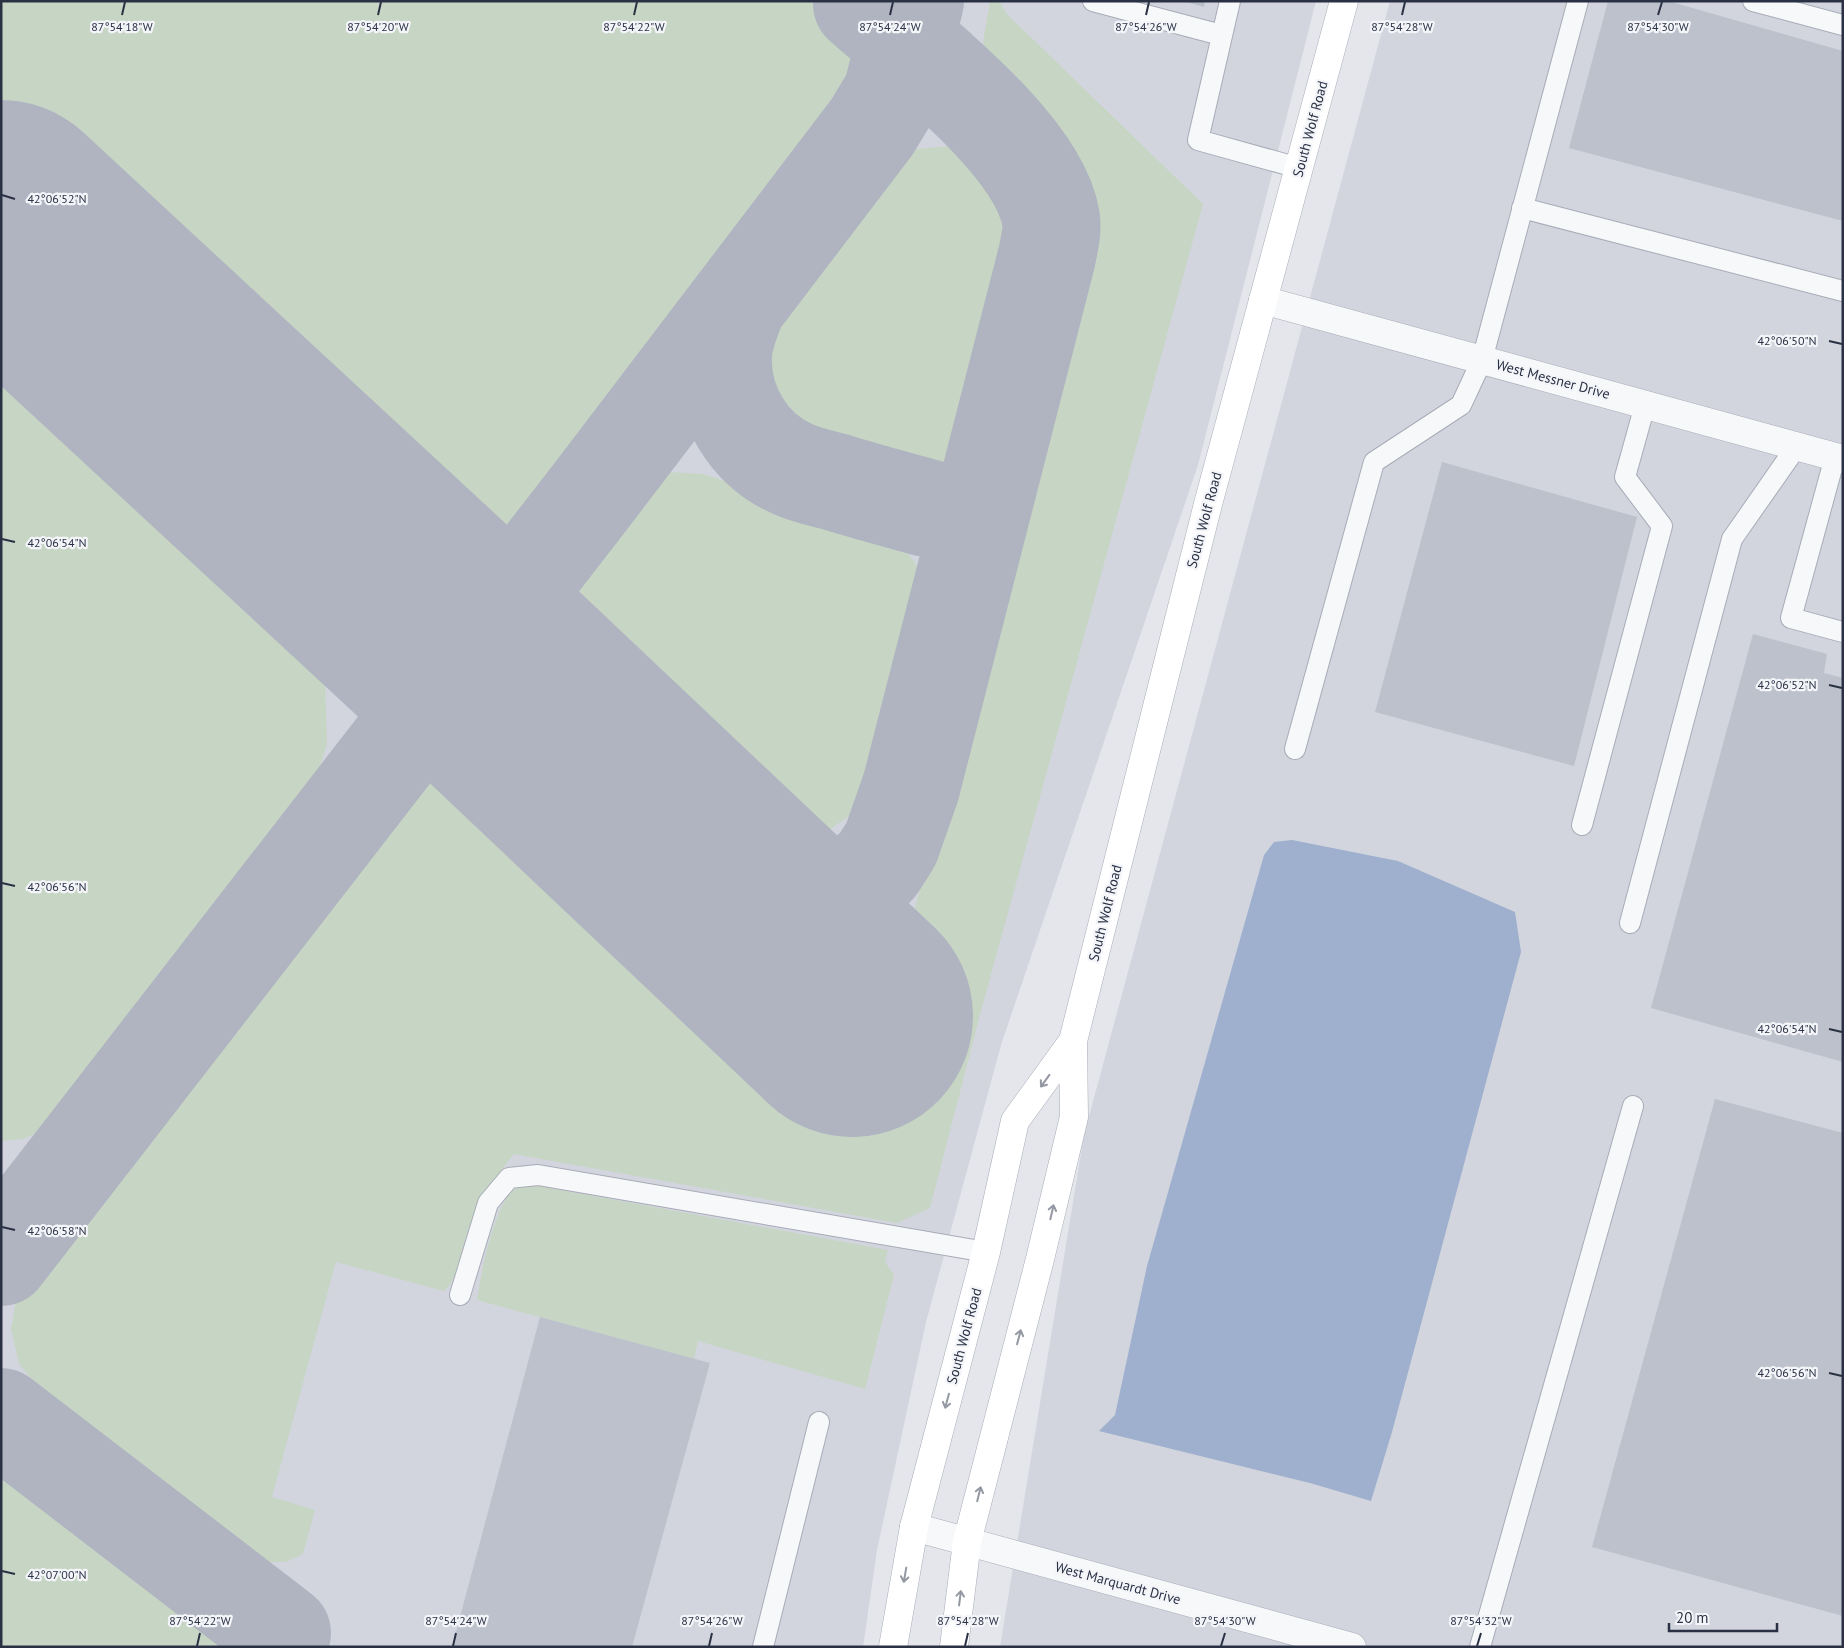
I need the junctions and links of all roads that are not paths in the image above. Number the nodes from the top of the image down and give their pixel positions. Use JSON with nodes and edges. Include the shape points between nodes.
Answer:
{"nodes":[{"id":1,"x":1093,"y":1,"type":"edge"},
{"id":2,"x":1230,"y":1,"type":"edge"},
{"id":3,"x":1344,"y":1,"type":"edge"},
{"id":4,"x":1578,"y":1,"type":"edge"},
{"id":5,"x":1754,"y":1,"type":"edge"},
{"id":6,"x":1843,"y":25,"type":"edge"},
{"id":7,"x":1221,"y":35,"type":"junction"},
{"id":8,"x":1299,"y":168,"type":"junction"},
{"id":9,"x":1522,"y":208,"type":"junction"},
{"id":10,"x":1843,"y":291,"type":"edge"},
{"id":11,"x":1263,"y":300,"type":"junction"},
{"id":12,"x":1482,"y":360,"type":"junction"},
{"id":13,"x":1645,"y":405,"type":"junction"},
{"id":14,"x":1797,"y":446,"type":"junction"},
{"id":15,"x":1839,"y":458,"type":"edge"},
{"id":16,"x":1843,"y":632,"type":"edge"},
{"id":17,"x":1295,"y":749,"type":"dead end"},
{"id":18,"x":1582,"y":825,"type":"dead end"},
{"id":19,"x":1630,"y":923,"type":"dead end"},
{"id":20,"x":1073,"y":1041,"type":"junction"},
{"id":21,"x":1633,"y":1106,"type":"dead end"},
{"id":22,"x":986,"y":1252,"type":"junction"},
{"id":23,"x":460,"y":1295,"type":"dead end"},
{"id":24,"x":819,"y":1422,"type":"dead end"},
{"id":25,"x":914,"y":1527,"type":"junction"},
{"id":26,"x":967,"y":1542,"type":"junction"},
{"id":27,"x":1347,"y":1646,"type":"edge"},
{"id":28,"x":763,"y":1647,"type":"edge"},
{"id":29,"x":893,"y":1647,"type":"edge"},
{"id":30,"x":954,"y":1647,"type":"edge"},
{"id":31,"x":1480,"y":1647,"type":"edge"}],
"edges":[{"from":1,"to":7,"type":"lane"},
{"from":2,"to":7,"type":"lane"},
{"from":3,"to":8,"type":"main road","name":"South Wolf Road"},
{"from":4,"to":9,"type":"lane"},
{"from":5,"to":6,"type":"lane"},
{"from":7,"to":8,"type":"lane","via":[[1198,140]]},
{"from":8,"to":11,"type":"main road","name":"South Wolf Road"},
{"from":9,"to":10,"type":"lane"},
{"from":9,"to":12,"type":"lane"},
{"from":11,"to":12,"type":"street","name":"West Messner Drive"},
{"from":11,"to":20,"type":"main road","name":"South Wolf Road","via":[[1208,504]]},
{"from":12,"to":13,"type":"street","name":"West Messner Drive"},
{"from":12,"to":17,"type":"lane","via":[[1462,404],[1374,462]]},
{"from":13,"to":14,"type":"street","name":"West Messner Drive"},
{"from":13,"to":18,"type":"lane","via":[[1625,477],[1662,526]]},
{"from":14,"to":15,"type":"street","name":"West Messner Drive"},
{"from":14,"to":19,"type":"lane","via":[[1732,539]]},
{"from":15,"to":16,"type":"lane","via":[[1791,618]]},
{"from":20,"to":22,"type":"main road","name":"South Wolf Road","one_way":true,"via":[[1015,1121]]},
{"from":26,"to":20,"type":"main road","name":"South Wolf Road","one_way":true,"via":[[1074,1117]]},
{"from":21,"to":31,"type":"lane"},
{"from":22,"to":23,"type":"lane","via":[[538,1175],[509,1178],[488,1203]]},
{"from":22,"to":25,"type":"main road","name":"South Wolf Road","one_way":true},
{"from":24,"to":28,"type":"lane"},
{"from":25,"to":26,"type":"street","name":"West Marquardt Drive"},
{"from":25,"to":29,"type":"main road","name":"South Wolf Road","one_way":true},
{"from":26,"to":27,"type":"street","name":"West Marquardt Drive"},
{"from":30,"to":26,"type":"main road","name":"South Wolf Road","one_way":true}]}
